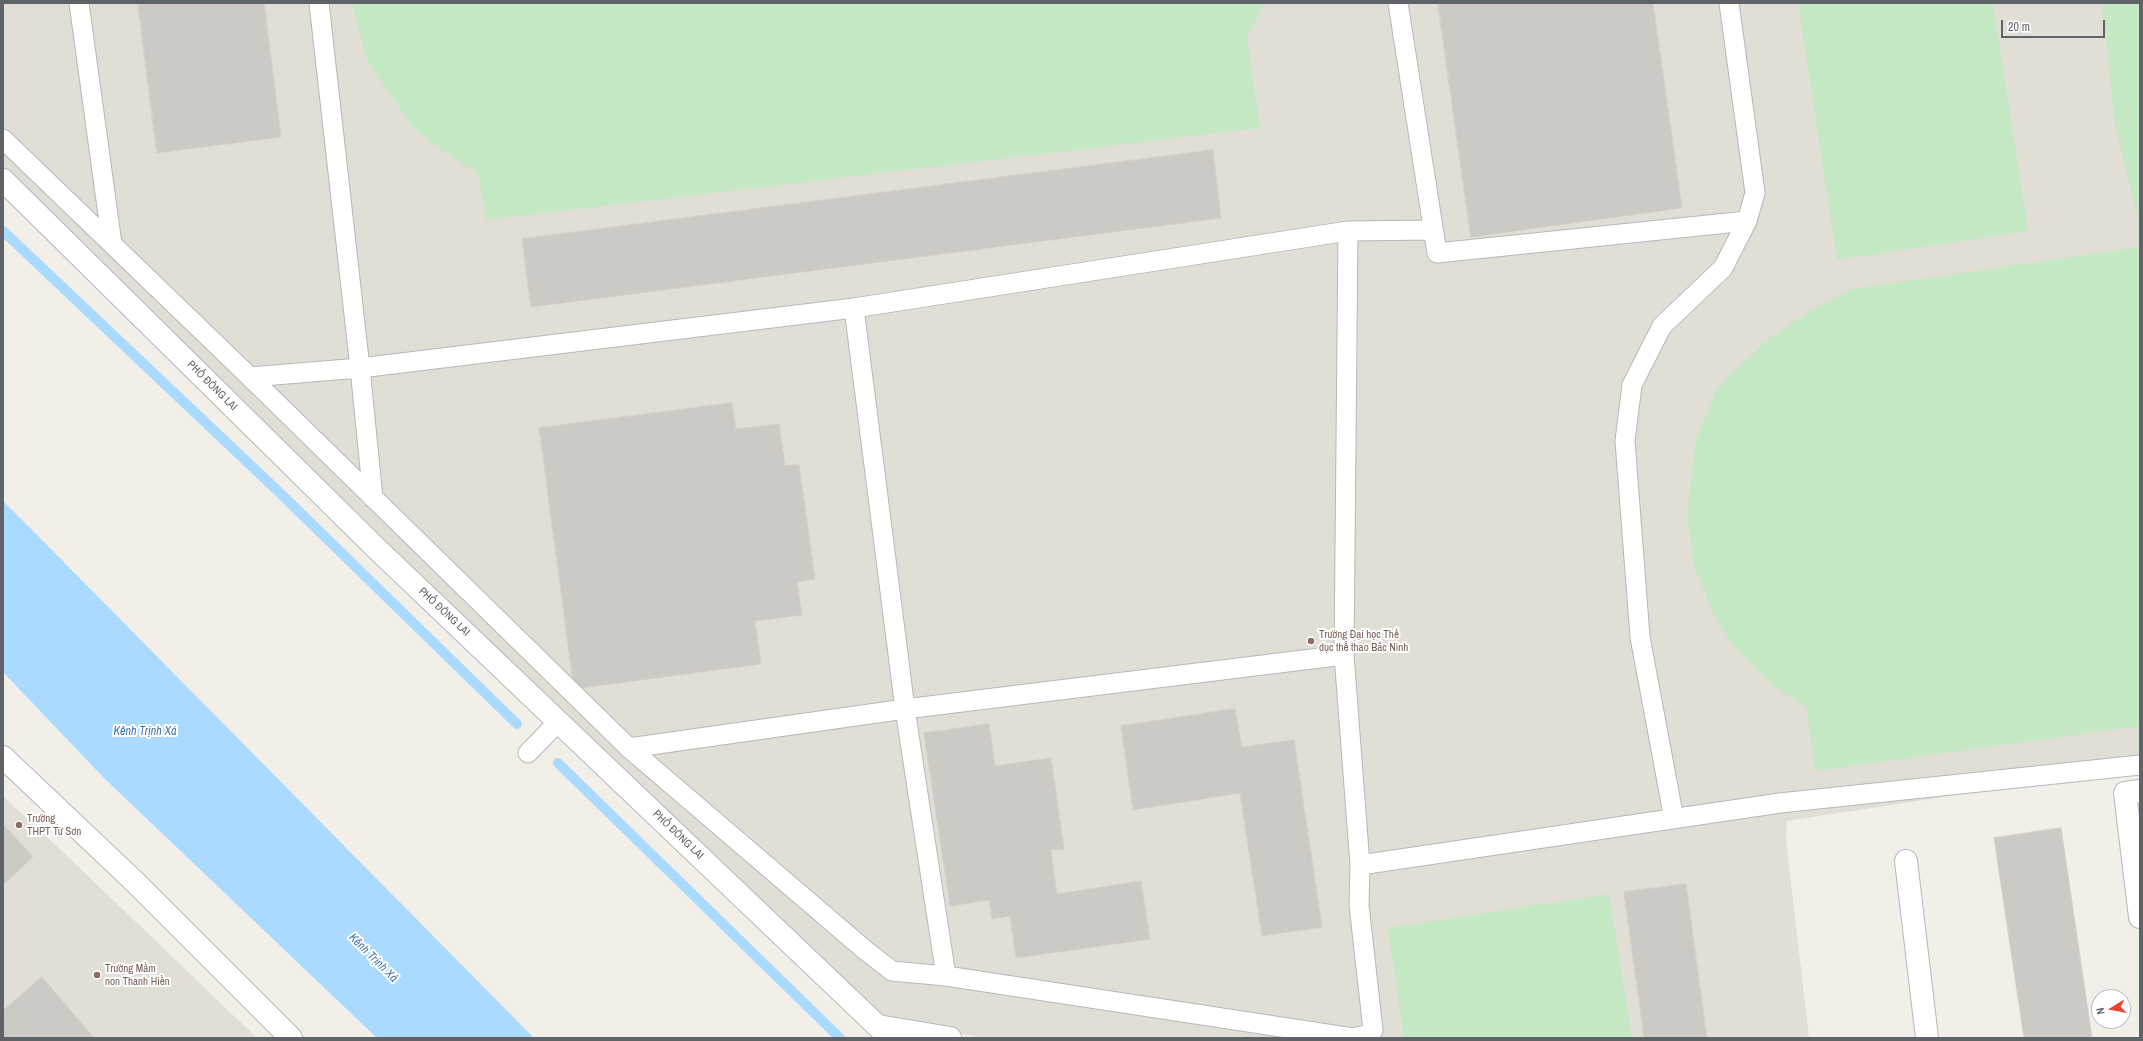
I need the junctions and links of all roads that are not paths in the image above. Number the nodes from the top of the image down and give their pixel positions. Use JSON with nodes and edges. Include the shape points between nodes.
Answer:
{"nodes":[{"id":1,"x":79,"y":3,"type":"edge"},
{"id":2,"x":319,"y":3,"type":"edge"},
{"id":3,"x":1398,"y":3,"type":"edge"},
{"id":4,"x":1729,"y":3,"type":"edge"},
{"id":5,"x":3,"y":139,"type":"edge"},
{"id":6,"x":3,"y":180,"type":"edge"},
{"id":7,"x":1747,"y":221,"type":"junction"},
{"id":8,"x":1433,"y":230,"type":"junction"},
{"id":9,"x":1348,"y":231,"type":"junction"},
{"id":10,"x":112,"y":244,"type":"junction"},
{"id":11,"x":854,"y":308,"type":"junction"},
{"id":12,"x":360,"y":368,"type":"junction"},
{"id":13,"x":250,"y":377,"type":"junction"},
{"id":14,"x":373,"y":498,"type":"junction"},
{"id":15,"x":1344,"y":655,"type":"junction"},
{"id":16,"x":905,"y":709,"type":"junction"},
{"id":17,"x":559,"y":721,"type":"junction"},
{"id":18,"x":629,"y":748,"type":"junction"},
{"id":19,"x":528,"y":753,"type":"dead end"},
{"id":20,"x":3,"y":757,"type":"edge"},
{"id":21,"x":2140,"y":765,"type":"edge"},
{"id":22,"x":2133,"y":792,"type":"edge"},
{"id":23,"x":1674,"y":819,"type":"junction"},
{"id":24,"x":1906,"y":861,"type":"dead end"},
{"id":25,"x":1360,"y":865,"type":"junction"},
{"id":26,"x":2140,"y":917,"type":"edge"},
{"id":27,"x":946,"y":976,"type":"junction"},
{"id":28,"x":884,"y":1032,"type":"edge"},
{"id":29,"x":291,"y":1038,"type":"edge"},
{"id":30,"x":950,"y":1038,"type":"edge"},
{"id":31,"x":1927,"y":1038,"type":"edge"}],
"edges":[{"from":1,"to":10,"type":"lane"},
{"from":2,"to":12,"type":"lane"},
{"from":3,"to":8,"type":"lane"},
{"from":4,"to":7,"type":"lane","via":[[1755,193]]},
{"from":5,"to":10,"type":"lane"},
{"from":6,"to":17,"type":"street","name":"PHỐ ĐÔNG LAI","via":[[377,549]]},
{"from":7,"to":8,"type":"lane","via":[[1437,253]]},
{"from":7,"to":23,"type":"lane","via":[[1723,268],[1662,326],[1632,386],[1626,427],[1640,637]]},
{"from":8,"to":9,"type":"lane"},
{"from":9,"to":11,"type":"lane"},
{"from":9,"to":15,"type":"lane"},
{"from":10,"to":13,"type":"lane"},
{"from":11,"to":12,"type":"lane"},
{"from":11,"to":16,"type":"lane"},
{"from":12,"to":13,"type":"lane"},
{"from":12,"to":14,"type":"lane"},
{"from":13,"to":14,"type":"lane"},
{"from":14,"to":18,"type":"lane"},
{"from":15,"to":16,"type":"lane"},
{"from":15,"to":25,"type":"lane"},
{"from":16,"to":18,"type":"lane"},
{"from":16,"to":27,"type":"lane"},
{"from":17,"to":19,"type":"lane"},
{"from":17,"to":28,"type":"street","name":"PHỐ ĐÔNG LAI"},
{"from":18,"to":27,"type":"lane","via":[[892,971]]},
{"from":20,"to":29,"type":"street","via":[[136,883]]},
{"from":21,"to":23,"type":"lane","via":[[1780,803]]},
{"from":22,"to":26,"type":"street"},
{"from":23,"to":25,"type":"lane"},
{"from":24,"to":31,"type":"street"},
{"from":25,"to":27,"type":"lane","via":[[1359,905],[1373,1030],[1366,1035],[1353,1038]]},
{"from":28,"to":30,"type":"street"}]}
